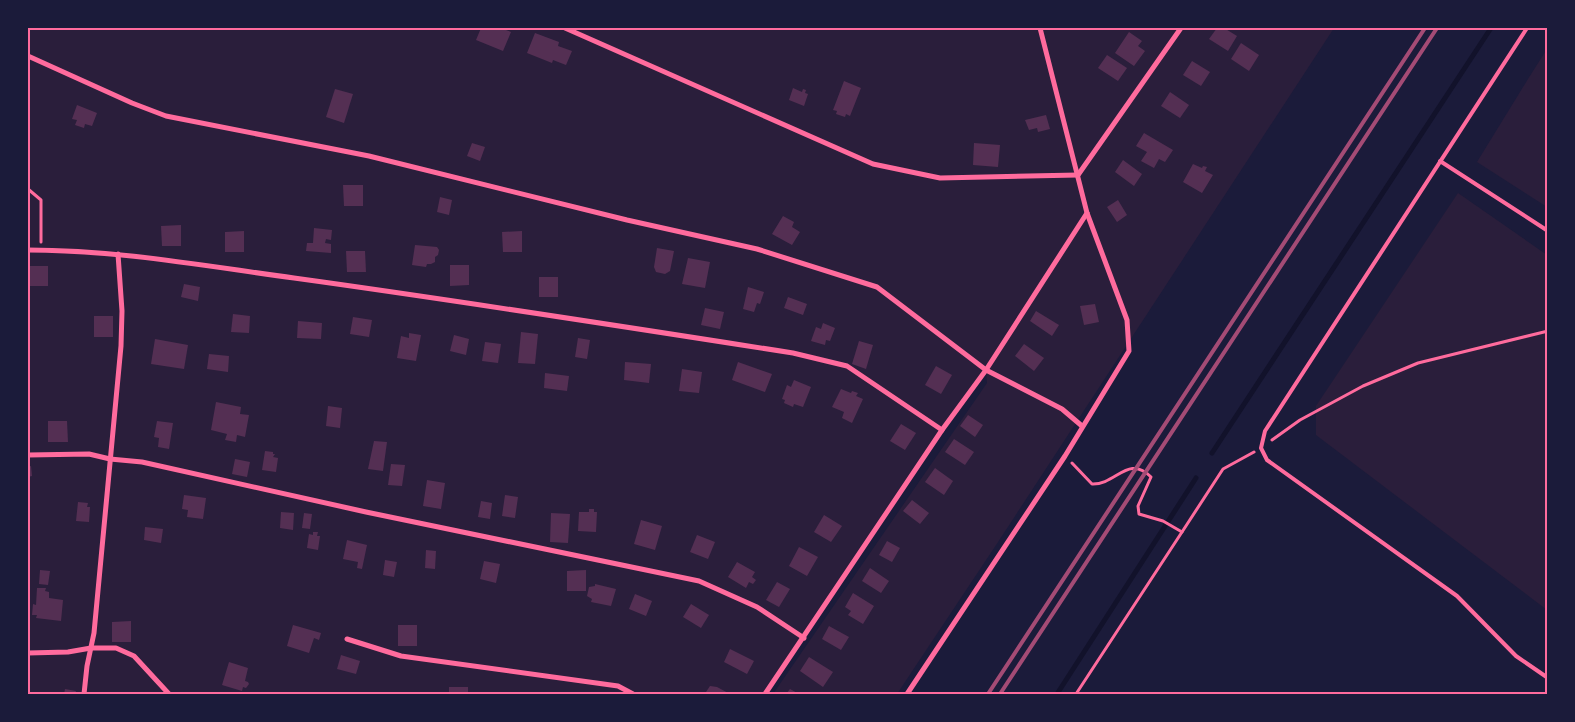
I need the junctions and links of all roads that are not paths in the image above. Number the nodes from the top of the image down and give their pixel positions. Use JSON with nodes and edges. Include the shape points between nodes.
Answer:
{"nodes":[{"id":1,"x":565,"y":28,"type":"edge"},
{"id":2,"x":1040,"y":28,"type":"edge"},
{"id":3,"x":1181,"y":28,"type":"edge"},
{"id":4,"x":1527,"y":28,"type":"edge"},
{"id":5,"x":28,"y":56,"type":"edge"},
{"id":6,"x":1440,"y":161,"type":"junction"},
{"id":7,"x":1078,"y":175,"type":"junction"},
{"id":8,"x":1087,"y":213,"type":"junction"},
{"id":9,"x":1548,"y":231,"type":"edge"},
{"id":10,"x":28,"y":250,"type":"edge"},
{"id":11,"x":118,"y":254,"type":"junction"},
{"id":12,"x":986,"y":370,"type":"junction"},
{"id":13,"x":1082,"y":426,"type":"junction"},
{"id":14,"x":942,"y":430,"type":"junction"},
{"id":15,"x":28,"y":455,"type":"edge"},
{"id":16,"x":110,"y":459,"type":"junction"},
{"id":17,"x":804,"y":638,"type":"junction"},
{"id":18,"x":348,"y":639,"type":"dead end"},
{"id":19,"x":91,"y":648,"type":"junction"},
{"id":20,"x":28,"y":653,"type":"edge"},
{"id":21,"x":1548,"y":678,"type":"edge"},
{"id":22,"x":84,"y":694,"type":"edge"},
{"id":23,"x":168,"y":694,"type":"edge"},
{"id":24,"x":632,"y":694,"type":"edge"},
{"id":25,"x":766,"y":694,"type":"edge"},
{"id":26,"x":907,"y":694,"type":"edge"}],
"edges":[{"from":1,"to":7,"type":"street","via":[[873,164],[940,178]]},
{"from":2,"to":7,"type":"street"},
{"from":3,"to":7,"type":"street"},
{"from":4,"to":6,"type":"lane"},
{"from":5,"to":12,"type":"street","via":[[166,116],[369,156],[756,249],[877,286]]},
{"from":6,"to":9,"type":"lane"},
{"from":6,"to":21,"type":"lane","via":[[1265,431],[1261,448],[1267,460],[1457,596],[1516,656]]},
{"from":7,"to":8,"type":"street"},
{"from":8,"to":12,"type":"street"},
{"from":8,"to":13,"type":"street","via":[[1127,320],[1129,351]]},
{"from":10,"to":11,"type":"street"},
{"from":11,"to":14,"type":"street","via":[[425,296],[793,353],[846,366]]},
{"from":11,"to":16,"type":"street","via":[[121,346]]},
{"from":12,"to":13,"type":"street","via":[[1062,409]]},
{"from":12,"to":14,"type":"street"},
{"from":13,"to":26,"type":"street"},
{"from":14,"to":17,"type":"street"},
{"from":15,"to":16,"type":"street","via":[[88,454]]},
{"from":16,"to":17,"type":"street","via":[[142,462],[699,582],[757,607]]},
{"from":16,"to":19,"type":"street"},
{"from":17,"to":25,"type":"street"},
{"from":18,"to":24,"type":"street","via":[[401,656],[618,686]]},
{"from":19,"to":20,"type":"street"},
{"from":19,"to":22,"type":"street"},
{"from":19,"to":23,"type":"street","via":[[116,648],[134,656]]}]}
